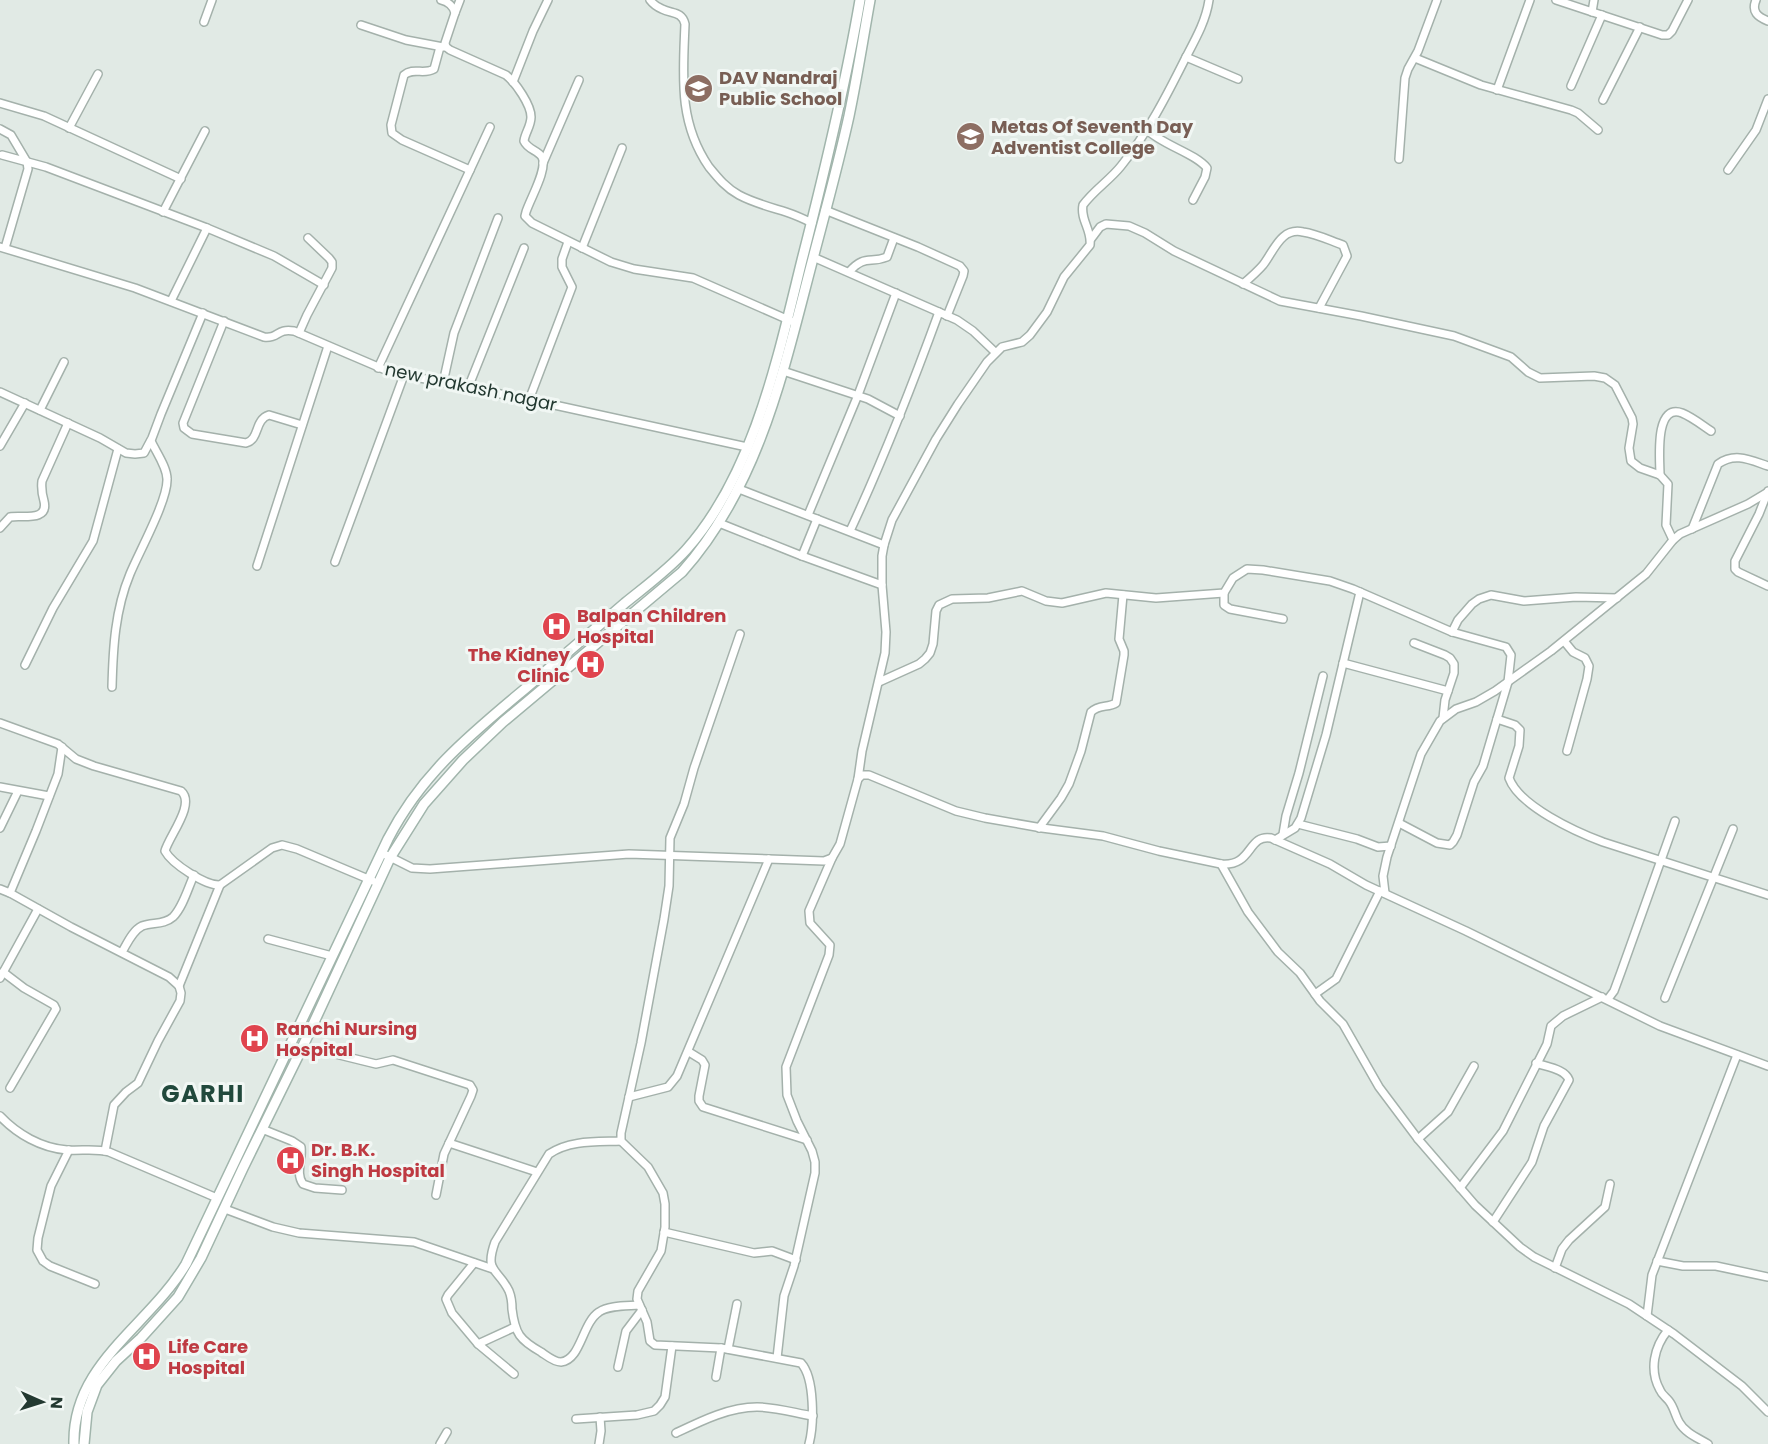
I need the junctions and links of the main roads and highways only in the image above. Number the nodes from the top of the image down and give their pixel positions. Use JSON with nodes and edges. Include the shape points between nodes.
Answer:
{"nodes":[{"id":1,"x":860,"y":0,"type":"edge"},
{"id":2,"x":870,"y":0,"type":"edge"},
{"id":3,"x":792,"y":321,"type":"junction"},
{"id":4,"x":386,"y":855,"type":"junction"},
{"id":5,"x":74,"y":1444,"type":"edge"},
{"id":6,"x":84,"y":1444,"type":"edge"}],
"edges":[{"from":1,"to":3,"type":"main road"},
{"from":2,"to":3,"type":"main road","via":[[848,118],[813,257]]},
{"from":3,"to":4,"type":"main road","via":[[747,447],[716,512],[672,564],[452,752],[408,802]]},
{"from":3,"to":4,"type":"main road","via":[[783,371],[766,423],[739,489],[703,548],[682,572],[463,760]]},
{"from":4,"to":5,"type":"main road","via":[[369,879],[186,1264],[89,1381],[77,1409]]},
{"from":4,"to":6,"type":"main road","via":[[378,883],[201,1258],[178,1298],[98,1385],[87,1412]]}]}
